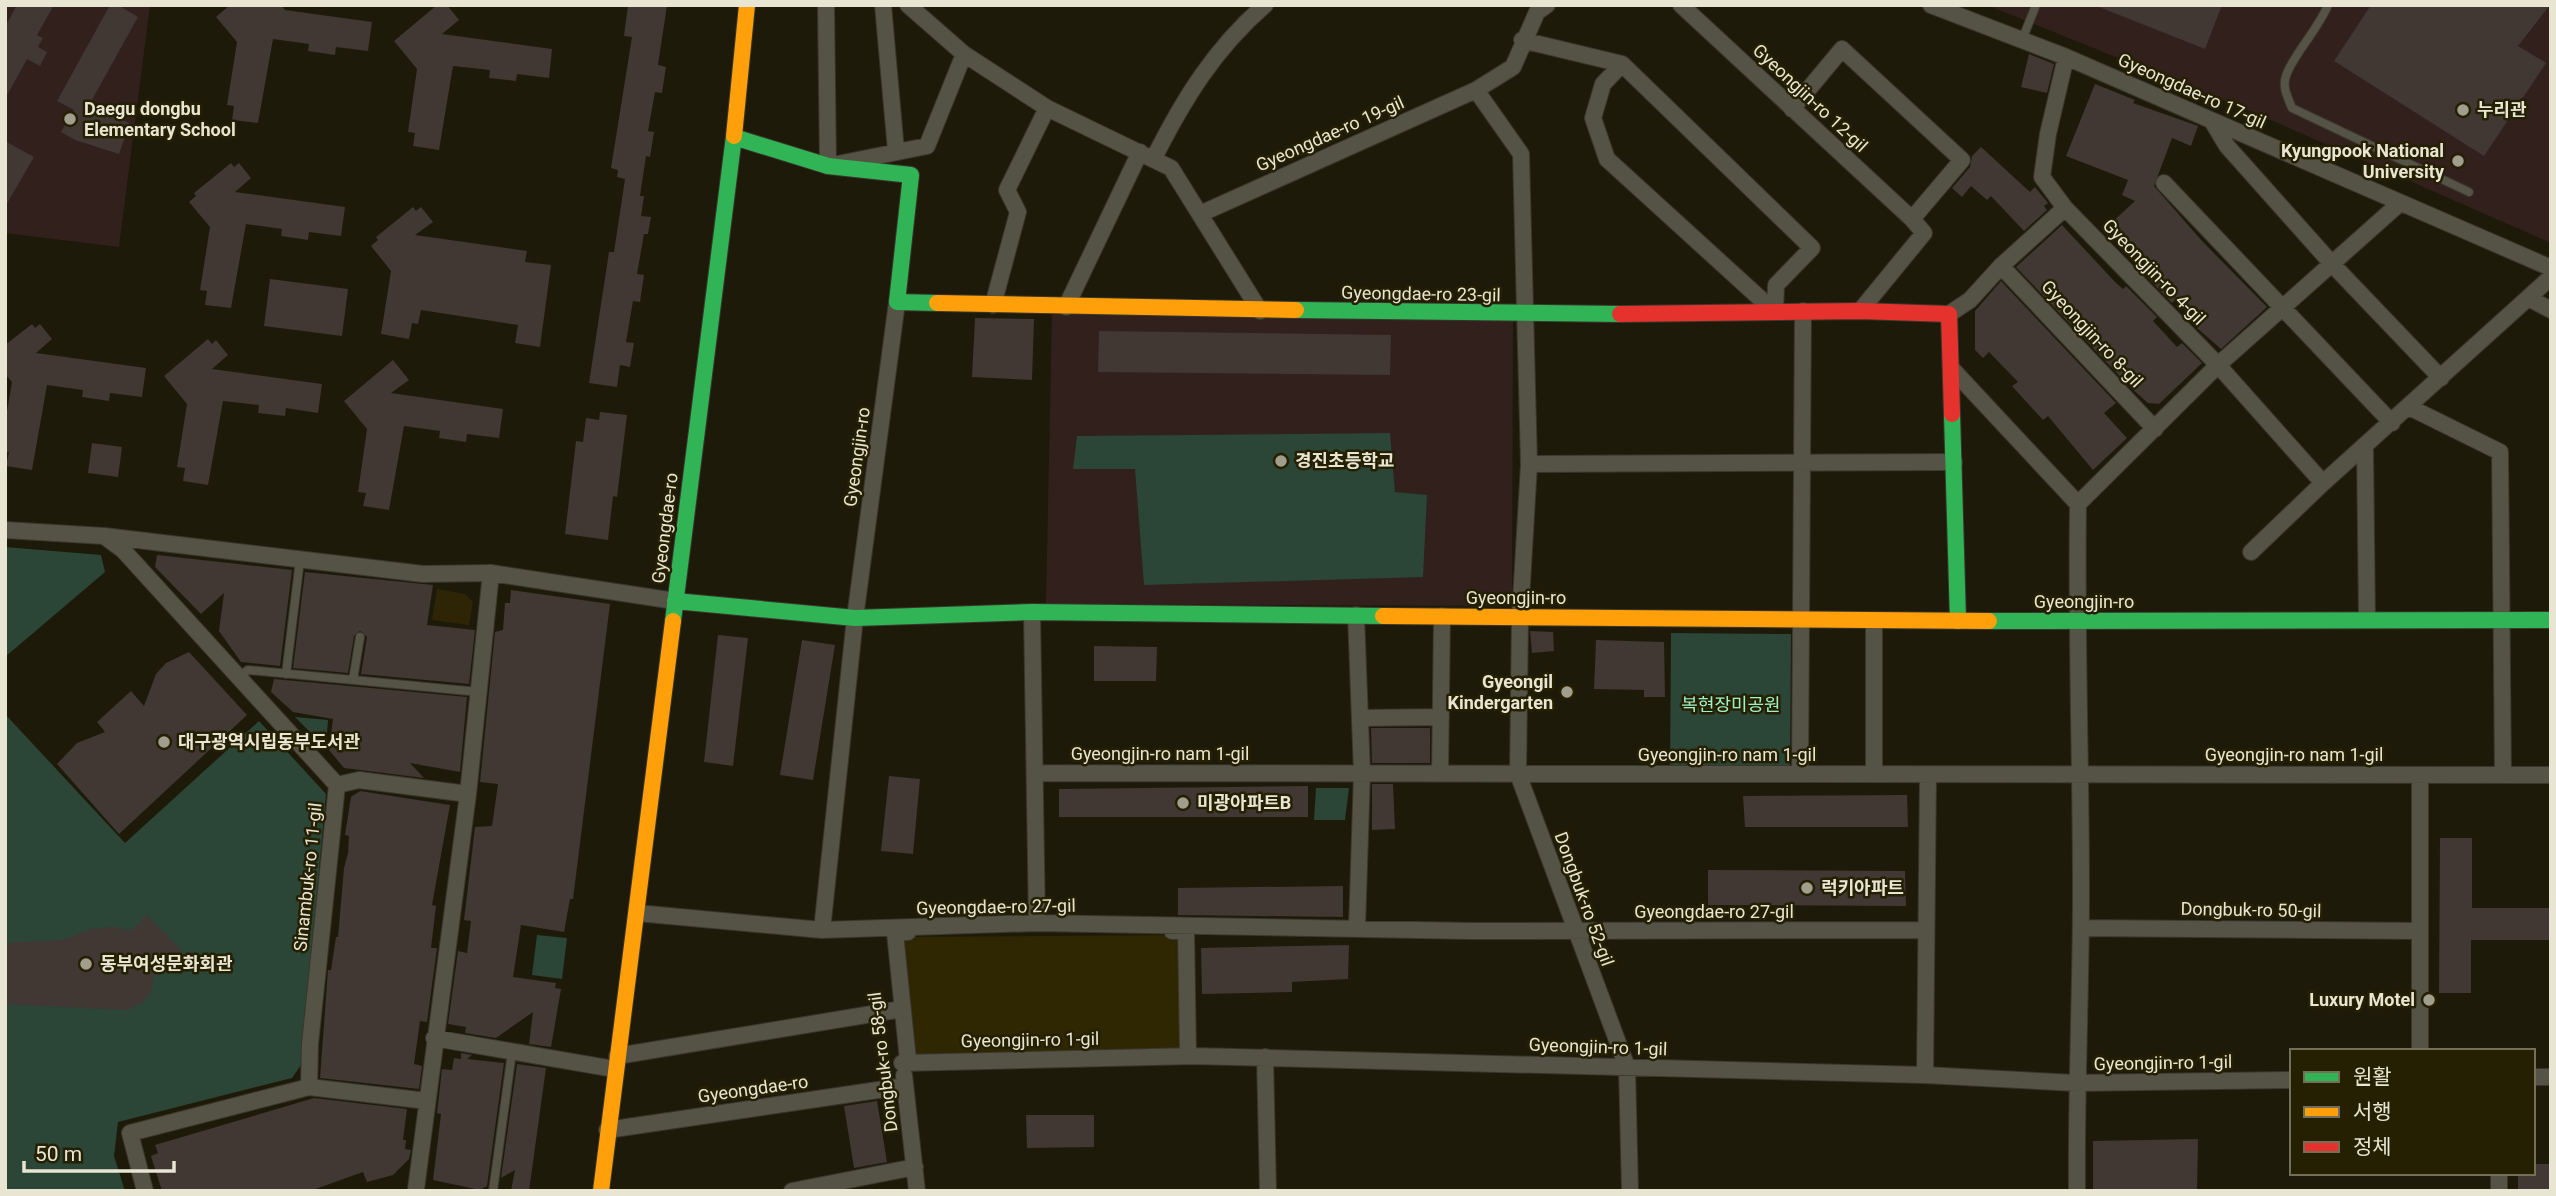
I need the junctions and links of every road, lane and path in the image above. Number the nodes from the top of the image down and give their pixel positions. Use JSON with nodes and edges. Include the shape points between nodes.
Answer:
{"nodes":[{"id":1,"x":747,"y":5,"type":"edge"},
{"id":2,"x":825,"y":5,"type":"edge"},
{"id":3,"x":883,"y":5,"type":"edge"},
{"id":4,"x":908,"y":5,"type":"edge"},
{"id":5,"x":1265,"y":5,"type":"edge"},
{"id":6,"x":1681,"y":5,"type":"edge"},
{"id":7,"x":1931,"y":5,"type":"edge"},
{"id":8,"x":2036,"y":5,"type":"edge"},
{"id":9,"x":2328,"y":5,"type":"edge"},
{"id":10,"x":1539,"y":8,"type":"edge"},
{"id":11,"x":1522,"y":40,"type":"junction"},
{"id":12,"x":2022,"y":40,"type":"junction"},
{"id":13,"x":964,"y":54,"type":"junction"},
{"id":14,"x":2066,"y":57,"type":"junction"},
{"id":15,"x":1622,"y":64,"type":"junction"},
{"id":16,"x":1476,"y":90,"type":"junction"},
{"id":17,"x":1047,"y":108,"type":"junction"},
{"id":18,"x":1793,"y":109,"type":"junction"},
{"id":19,"x":2212,"y":121,"type":"junction"},
{"id":20,"x":734,"y":137,"type":"junction"},
{"id":21,"x":897,"y":151,"type":"junction"},
{"id":22,"x":1147,"y":155,"type":"junction"},
{"id":23,"x":828,"y":166,"type":"junction"},
{"id":24,"x":2164,"y":183,"type":"dead end"},
{"id":25,"x":2469,"y":192,"type":"dead end"},
{"id":26,"x":2400,"y":202,"type":"junction"},
{"id":27,"x":2065,"y":208,"type":"junction"},
{"id":28,"x":1200,"y":214,"type":"junction"},
{"id":29,"x":1912,"y":219,"type":"junction"},
{"id":30,"x":2333,"y":265,"type":"junction"},
{"id":31,"x":2001,"y":266,"type":"junction"},
{"id":32,"x":2551,"y":268,"type":"edge"},
{"id":33,"x":2551,"y":277,"type":"edge"},
{"id":34,"x":2528,"y":298,"type":"junction"},
{"id":35,"x":897,"y":302,"type":"junction"},
{"id":36,"x":993,"y":305,"type":"junction"},
{"id":37,"x":1066,"y":307,"type":"junction"},
{"id":38,"x":2285,"y":307,"type":"junction"},
{"id":39,"x":2551,"y":310,"type":"edge"},
{"id":40,"x":1260,"y":311,"type":"junction"},
{"id":41,"x":1803,"y":311,"type":"junction"},
{"id":42,"x":1860,"y":311,"type":"junction"},
{"id":43,"x":1775,"y":312,"type":"junction"},
{"id":44,"x":1949,"y":314,"type":"junction"},
{"id":45,"x":1527,"y":315,"type":"junction"},
{"id":46,"x":2218,"y":365,"type":"junction"},
{"id":47,"x":1952,"y":369,"type":"junction"},
{"id":48,"x":2441,"y":378,"type":"junction"},
{"id":49,"x":2409,"y":407,"type":"junction"},
{"id":50,"x":2392,"y":423,"type":"junction"},
{"id":51,"x":2155,"y":429,"type":"junction"},
{"id":52,"x":2365,"y":448,"type":"junction"},
{"id":53,"x":1954,"y":462,"type":"junction"},
{"id":54,"x":1802,"y":463,"type":"junction"},
{"id":55,"x":1529,"y":464,"type":"junction"},
{"id":56,"x":2323,"y":483,"type":"junction"},
{"id":57,"x":2078,"y":504,"type":"junction"},
{"id":58,"x":5,"y":530,"type":"edge"},
{"id":59,"x":104,"y":536,"type":"junction"},
{"id":60,"x":2251,"y":552,"type":"dead end"},
{"id":61,"x":300,"y":559,"type":"junction"},
{"id":62,"x":491,"y":573,"type":"junction"},
{"id":63,"x":675,"y":601,"type":"junction"},
{"id":64,"x":1032,"y":612,"type":"junction"},
{"id":65,"x":1356,"y":615,"type":"junction"},
{"id":66,"x":1442,"y":616,"type":"junction"},
{"id":67,"x":1520,"y":617,"type":"junction"},
{"id":68,"x":855,"y":618,"type":"junction"},
{"id":69,"x":2367,"y":619,"type":"junction"},
{"id":70,"x":1801,"y":620,"type":"junction"},
{"id":71,"x":2504,"y":620,"type":"junction"},
{"id":72,"x":2551,"y":620,"type":"edge"},
{"id":73,"x":1874,"y":621,"type":"junction"},
{"id":74,"x":1958,"y":621,"type":"junction"},
{"id":75,"x":2076,"y":622,"type":"junction"},
{"id":76,"x":360,"y":637,"type":"dead end"},
{"id":77,"x":286,"y":674,"type":"junction"},
{"id":78,"x":239,"y":677,"type":"junction"},
{"id":79,"x":353,"y":680,"type":"junction"},
{"id":80,"x":479,"y":692,"type":"junction"},
{"id":81,"x":1360,"y":718,"type":"junction"},
{"id":82,"x":1441,"y":718,"type":"junction"},
{"id":83,"x":1035,"y":773,"type":"junction"},
{"id":84,"x":1362,"y":774,"type":"junction"},
{"id":85,"x":1440,"y":774,"type":"junction"},
{"id":86,"x":1518,"y":774,"type":"junction"},
{"id":87,"x":1800,"y":774,"type":"junction"},
{"id":88,"x":1874,"y":774,"type":"junction"},
{"id":89,"x":1928,"y":774,"type":"junction"},
{"id":90,"x":2081,"y":774,"type":"junction"},
{"id":91,"x":2420,"y":775,"type":"junction"},
{"id":92,"x":2503,"y":775,"type":"junction"},
{"id":93,"x":2551,"y":775,"type":"edge"},
{"id":94,"x":337,"y":785,"type":"junction"},
{"id":95,"x":468,"y":794,"type":"junction"},
{"id":96,"x":637,"y":914,"type":"junction"},
{"id":97,"x":1037,"y":923,"type":"junction"},
{"id":98,"x":2420,"y":923,"type":"junction"},
{"id":99,"x":1190,"y":926,"type":"junction"},
{"id":100,"x":886,"y":928,"type":"junction"},
{"id":101,"x":1357,"y":928,"type":"junction"},
{"id":102,"x":2081,"y":928,"type":"junction"},
{"id":103,"x":822,"y":930,"type":"junction"},
{"id":104,"x":1926,"y":930,"type":"junction"},
{"id":105,"x":1575,"y":932,"type":"junction"},
{"id":106,"x":896,"y":1010,"type":"junction"},
{"id":107,"x":434,"y":1038,"type":"junction"},
{"id":108,"x":2420,"y":1049,"type":"edge"},
{"id":109,"x":512,"y":1052,"type":"junction"},
{"id":110,"x":1191,"y":1055,"type":"junction"},
{"id":111,"x":1265,"y":1057,"type":"junction"},
{"id":112,"x":904,"y":1061,"type":"junction"},
{"id":113,"x":616,"y":1063,"type":"junction"},
{"id":114,"x":1627,"y":1067,"type":"junction"},
{"id":115,"x":1925,"y":1075,"type":"junction"},
{"id":116,"x":2290,"y":1080,"type":"edge"},
{"id":117,"x":2076,"y":1083,"type":"junction"},
{"id":118,"x":905,"y":1086,"type":"junction"},
{"id":119,"x":309,"y":1087,"type":"junction"},
{"id":120,"x":427,"y":1101,"type":"junction"},
{"id":121,"x":607,"y":1130,"type":"junction"},
{"id":122,"x":915,"y":1167,"type":"junction"},
{"id":123,"x":415,"y":1190,"type":"edge"},
{"id":124,"x":145,"y":1191,"type":"edge"},
{"id":125,"x":493,"y":1191,"type":"edge"},
{"id":126,"x":601,"y":1191,"type":"edge"},
{"id":127,"x":792,"y":1191,"type":"edge"},
{"id":128,"x":917,"y":1191,"type":"edge"},
{"id":129,"x":1268,"y":1191,"type":"edge"},
{"id":130,"x":1630,"y":1191,"type":"edge"},
{"id":131,"x":2077,"y":1191,"type":"edge"}],
"edges":[{"from":1,"to":20,"type":"street","name":"Gyeongdae-ro"},
{"from":2,"to":23,"type":"street"},
{"from":3,"to":21,"type":"street"},
{"from":4,"to":13,"type":"street"},
{"from":5,"to":22,"type":"street","via":[[1208,64]]},
{"from":6,"to":18,"type":"street","name":"Gyeongjin-ro 12-gil"},
{"from":7,"to":12,"type":"street","name":"Gyeongdae-ro 17-gil"},
{"from":8,"to":12,"type":"lane"},
{"from":9,"to":25,"type":"lane","via":[[2286,76],[2292,108]]},
{"from":10,"to":11,"type":"street"},
{"from":11,"to":15,"type":"street"},
{"from":11,"to":16,"type":"street","via":[[1513,67]]},
{"from":12,"to":14,"type":"street","name":"Gyeongdae-ro 17-gil"},
{"from":13,"to":17,"type":"street"},
{"from":13,"to":21,"type":"street","via":[[927,146]]},
{"from":14,"to":19,"type":"street","name":"Gyeongdae-ro 17-gil"},
{"from":14,"to":27,"type":"street","name":"Gyeongjin-ro 4-gil","via":[[2042,177]]},
{"from":15,"to":43,"type":"street","via":[[1604,84],[1592,118],[1607,159]]},
{"from":15,"to":43,"type":"street","via":[[1811,247],[1776,285]]},
{"from":16,"to":28,"type":"street","name":"Gyeongdae-ro 19-gil"},
{"from":16,"to":45,"type":"street","via":[[1521,154]]},
{"from":17,"to":22,"type":"street"},
{"from":17,"to":36,"type":"street","via":[[1007,190],[1018,212]]},
{"from":18,"to":29,"type":"street","name":"Gyeongjin-ro 12-gil"},
{"from":18,"to":29,"type":"street","via":[[1842,49],[1952,150],[1962,160]]},
{"from":19,"to":26,"type":"street","name":"Gyeongdae-ro 17-gil"},
{"from":19,"to":30,"type":"street","via":[[2227,146]]},
{"from":20,"to":23,"type":"street"},
{"from":20,"to":63,"type":"street","name":"Gyeongdae-ro"},
{"from":21,"to":23,"type":"street"},
{"from":22,"to":28,"type":"street","via":[[1171,168]]},
{"from":22,"to":37,"type":"street","via":[[1102,232]]},
{"from":23,"to":35,"type":"street","via":[[911,175]]},
{"from":24,"to":38,"type":"street"},
{"from":26,"to":30,"type":"street"},
{"from":26,"to":32,"type":"street","name":"Gyeongdae-ro 17-gil"},
{"from":27,"to":31,"type":"street"},
{"from":27,"to":46,"type":"street","name":"Gyeongjin-ro 4-gil"},
{"from":28,"to":40,"type":"street"},
{"from":29,"to":42,"type":"street","via":[[1924,233]]},
{"from":30,"to":38,"type":"street"},
{"from":30,"to":48,"type":"street"},
{"from":31,"to":44,"type":"street","via":[[1970,300]]},
{"from":31,"to":51,"type":"street","name":"Gyeongjin-ro 8-gil"},
{"from":33,"to":34,"type":"street"},
{"from":34,"to":39,"type":"street"},
{"from":34,"to":48,"type":"street"},
{"from":35,"to":36,"type":"street","name":"Gyeongdae-ro 23-gil"},
{"from":35,"to":68,"type":"street","name":"Gyeongjin-ro"},
{"from":36,"to":37,"type":"street","name":"Gyeongdae-ro 23-gil"},
{"from":37,"to":40,"type":"street","name":"Gyeongdae-ro 23-gil"},
{"from":38,"to":46,"type":"street"},
{"from":38,"to":50,"type":"street"},
{"from":40,"to":45,"type":"street","name":"Gyeongdae-ro 23-gil"},
{"from":41,"to":42,"type":"street","name":"Gyeongdae-ro 23-gil"},
{"from":41,"to":43,"type":"street","name":"Gyeongdae-ro 23-gil"},
{"from":41,"to":54,"type":"street"},
{"from":42,"to":44,"type":"street","name":"Gyeongdae-ro 23-gil"},
{"from":43,"to":45,"type":"street","name":"Gyeongdae-ro 23-gil"},
{"from":44,"to":47,"type":"street"},
{"from":45,"to":55,"type":"street"},
{"from":46,"to":51,"type":"street"},
{"from":46,"to":56,"type":"street","name":"Gyeongjin-ro 4-gil"},
{"from":47,"to":53,"type":"street"},
{"from":47,"to":57,"type":"street"},
{"from":48,"to":49,"type":"street"},
{"from":49,"to":50,"type":"street"},
{"from":49,"to":71,"type":"street","via":[[2500,452]]},
{"from":50,"to":52,"type":"street"},
{"from":51,"to":57,"type":"street"},
{"from":52,"to":56,"type":"street"},
{"from":52,"to":69,"type":"street"},
{"from":53,"to":54,"type":"street"},
{"from":53,"to":74,"type":"street"},
{"from":54,"to":55,"type":"street"},
{"from":54,"to":70,"type":"street"},
{"from":55,"to":67,"type":"street"},
{"from":56,"to":60,"type":"street"},
{"from":57,"to":75,"type":"street"},
{"from":58,"to":59,"type":"street"},
{"from":59,"to":61,"type":"street"},
{"from":59,"to":78,"type":"street","name":"Sinambuk-ro 11-gil","via":[[123,550]]},
{"from":61,"to":62,"type":"street","via":[[423,574]]},
{"from":61,"to":77,"type":"lane"},
{"from":62,"to":63,"type":"street"},
{"from":62,"to":80,"type":"street"},
{"from":63,"to":68,"type":"street","name":"Gyeongjin-ro"},
{"from":63,"to":96,"type":"street","name":"Gyeongdae-ro"},
{"from":64,"to":65,"type":"street","name":"Gyeongjin-ro"},
{"from":64,"to":68,"type":"street","name":"Gyeongjin-ro"},
{"from":64,"to":83,"type":"street"},
{"from":65,"to":66,"type":"street","name":"Gyeongjin-ro"},
{"from":65,"to":81,"type":"street"},
{"from":66,"to":67,"type":"street","name":"Gyeongjin-ro"},
{"from":66,"to":82,"type":"street"},
{"from":67,"to":70,"type":"street","name":"Gyeongjin-ro"},
{"from":67,"to":86,"type":"street","name":"Dongbuk-ro 52-gil"},
{"from":68,"to":103,"type":"street","name":"Gyeongjin-ro"},
{"from":69,"to":71,"type":"street","name":"Gyeongjin-ro"},
{"from":69,"to":75,"type":"street","name":"Gyeongjin-ro"},
{"from":70,"to":73,"type":"street","name":"Gyeongjin-ro"},
{"from":70,"to":87,"type":"street"},
{"from":71,"to":72,"type":"street","name":"Gyeongjin-ro"},
{"from":71,"to":92,"type":"street"},
{"from":73,"to":74,"type":"street","name":"Gyeongjin-ro"},
{"from":73,"to":88,"type":"street"},
{"from":74,"to":75,"type":"street","name":"Gyeongjin-ro"},
{"from":75,"to":90,"type":"street"},
{"from":76,"to":79,"type":"lane"},
{"from":77,"to":78,"type":"lane","via":[[248,670]]},
{"from":77,"to":79,"type":"lane"},
{"from":78,"to":94,"type":"street","name":"Sinambuk-ro 11-gil"},
{"from":79,"to":80,"type":"lane"},
{"from":80,"to":95,"type":"street"},
{"from":81,"to":82,"type":"street"},
{"from":81,"to":84,"type":"street"},
{"from":82,"to":85,"type":"street"},
{"from":83,"to":84,"type":"street","name":"Gyeongjin-ro nam 1-gil"},
{"from":83,"to":97,"type":"street"},
{"from":84,"to":85,"type":"street","name":"Gyeongjin-ro nam 1-gil"},
{"from":84,"to":101,"type":"street"},
{"from":85,"to":86,"type":"street","name":"Gyeongjin-ro nam 1-gil"},
{"from":86,"to":87,"type":"street","name":"Gyeongjin-ro nam 1-gil"},
{"from":86,"to":105,"type":"street","name":"Dongbuk-ro 52-gil"},
{"from":87,"to":88,"type":"street","name":"Gyeongjin-ro nam 1-gil"},
{"from":88,"to":89,"type":"street","name":"Gyeongjin-ro nam 1-gil"},
{"from":89,"to":90,"type":"street","name":"Gyeongjin-ro nam 1-gil"},
{"from":89,"to":104,"type":"street"},
{"from":90,"to":91,"type":"street","name":"Gyeongjin-ro nam 1-gil"},
{"from":90,"to":102,"type":"street"},
{"from":91,"to":92,"type":"street","name":"Gyeongjin-ro nam 1-gil"},
{"from":91,"to":98,"type":"street"},
{"from":92,"to":93,"type":"street","name":"Gyeongjin-ro nam 1-gil"},
{"from":94,"to":95,"type":"street","via":[[359,780]]},
{"from":94,"to":119,"type":"street","name":"Sinambuk-ro 11-gil"},
{"from":95,"to":107,"type":"street"},
{"from":96,"to":103,"type":"street","name":"Gyeongdae-ro 27-gil"},
{"from":96,"to":113,"type":"street","name":"Gyeongdae-ro"},
{"from":97,"to":99,"type":"street","name":"Gyeongdae-ro 27-gil"},
{"from":97,"to":100,"type":"street","name":"Gyeongdae-ro 27-gil"},
{"from":98,"to":102,"type":"street","name":"Dongbuk-ro 50-gil"},
{"from":98,"to":108,"type":"street"},
{"from":99,"to":101,"type":"street","name":"Gyeongdae-ro 27-gil"},
{"from":99,"to":110,"type":"street"},
{"from":100,"to":103,"type":"street","name":"Gyeongdae-ro 27-gil"},
{"from":100,"to":106,"type":"street","name":"Dongbuk-ro 58-gil"},
{"from":101,"to":105,"type":"street","name":"Gyeongdae-ro 27-gil"},
{"from":102,"to":117,"type":"street"},
{"from":104,"to":105,"type":"street","name":"Gyeongdae-ro 27-gil"},
{"from":104,"to":115,"type":"street"},
{"from":105,"to":114,"type":"street","name":"Dongbuk-ro 52-gil"},
{"from":106,"to":112,"type":"street","name":"Dongbuk-ro 58-gil"},
{"from":106,"to":113,"type":"street"},
{"from":107,"to":109,"type":"street"},
{"from":107,"to":120,"type":"street"},
{"from":109,"to":113,"type":"street"},
{"from":109,"to":125,"type":"lane"},
{"from":110,"to":111,"type":"street","name":"Gyeongjin-ro 1-gil"},
{"from":110,"to":112,"type":"street","name":"Gyeongjin-ro 1-gil"},
{"from":110,"to":112,"type":"street","via":[[1186,931],[895,933]]},
{"from":111,"to":114,"type":"street","name":"Gyeongjin-ro 1-gil"},
{"from":111,"to":129,"type":"street"},
{"from":112,"to":118,"type":"street","name":"Dongbuk-ro 58-gil"},
{"from":113,"to":121,"type":"street","name":"Gyeongdae-ro"},
{"from":114,"to":115,"type":"street","name":"Gyeongjin-ro 1-gil"},
{"from":114,"to":130,"type":"street","name":"Dongbuk-ro 52-gil"},
{"from":115,"to":117,"type":"street","name":"Gyeongjin-ro 1-gil"},
{"from":116,"to":117,"type":"street","name":"Gyeongjin-ro 1-gil"},
{"from":117,"to":131,"type":"street"},
{"from":118,"to":121,"type":"street","name":"Gyeongdae-ro"},
{"from":118,"to":122,"type":"street","name":"Dongbuk-ro 58-gil"},
{"from":119,"to":120,"type":"street"},
{"from":119,"to":124,"type":"street","via":[[130,1133]]},
{"from":120,"to":123,"type":"street"},
{"from":121,"to":126,"type":"street","name":"Gyeongdae-ro"},
{"from":122,"to":127,"type":"street"},
{"from":122,"to":128,"type":"street","name":"Dongbuk-ro 58-gil"}]}
